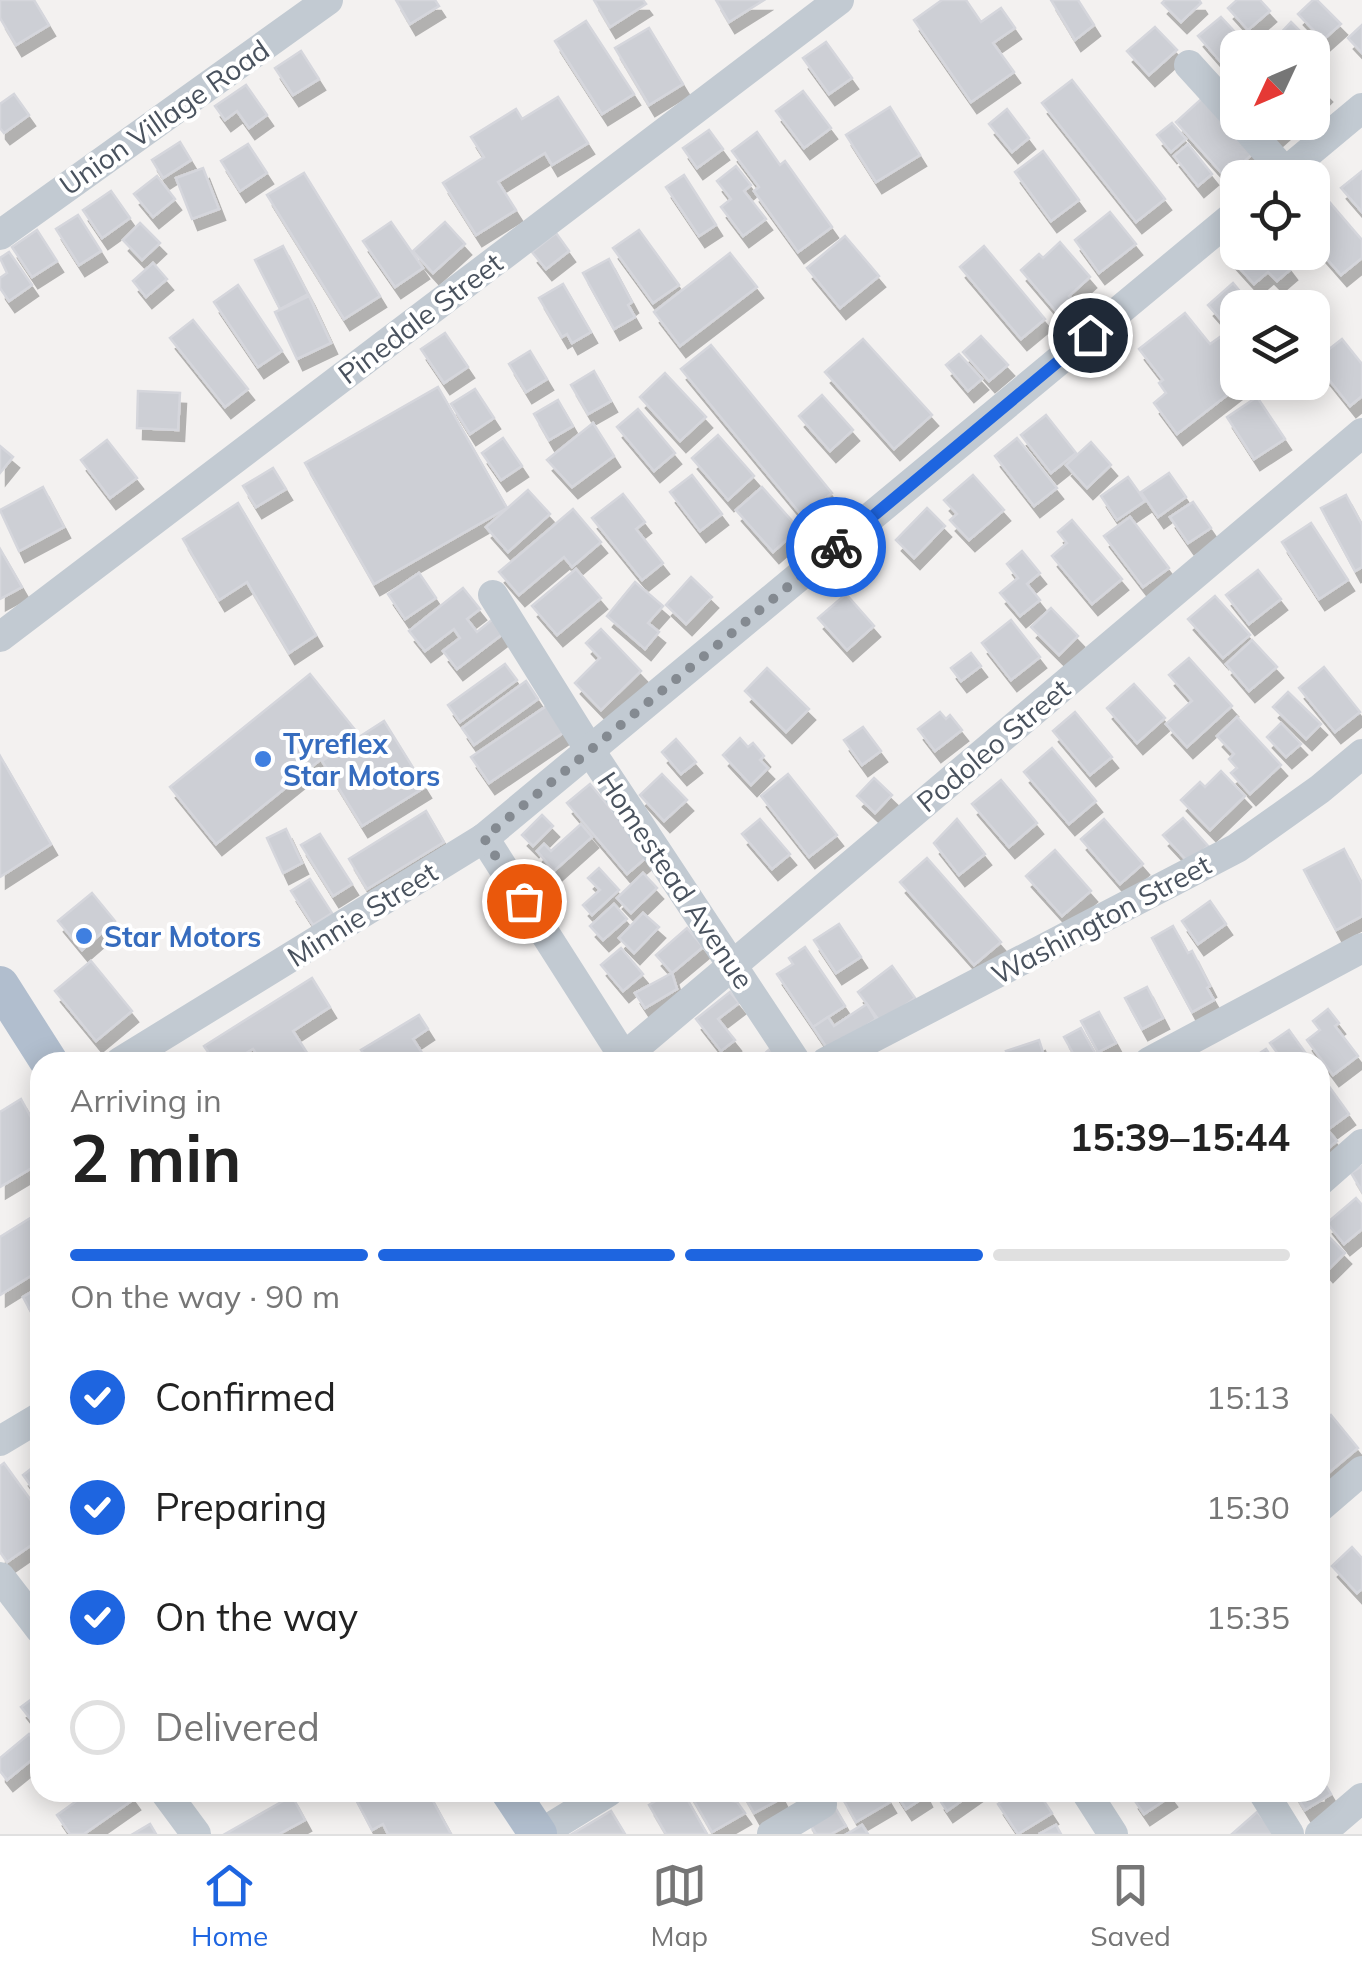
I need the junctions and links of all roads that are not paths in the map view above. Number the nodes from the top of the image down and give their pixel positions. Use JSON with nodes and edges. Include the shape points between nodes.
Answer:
{"nodes":[{"id":1,"x":328,"y":0,"type":"edge"},
{"id":2,"x":840,"y":0,"type":"edge"},
{"id":3,"x":1189,"y":65,"type":"dead end"},
{"id":4,"x":1220,"y":100,"type":"edge"},
{"id":5,"x":1362,"y":108,"type":"edge"},
{"id":6,"x":1254,"y":140,"type":"edge"},
{"id":7,"x":1270,"y":160,"type":"edge"},
{"id":8,"x":1300,"y":160,"type":"edge"},
{"id":9,"x":1220,"y":227,"type":"edge"},
{"id":10,"x":0,"y":235,"type":"edge"},
{"id":11,"x":1362,"y":433,"type":"edge"},
{"id":12,"x":493,"y":596,"type":"dead end"},
{"id":13,"x":0,"y":637,"type":"edge"},
{"id":14,"x":591,"y":752,"type":"junction"},
{"id":15,"x":1362,"y":754,"type":"edge"},
{"id":16,"x":484,"y":838,"type":"junction"},
{"id":17,"x":1362,"y":948,"type":"edge"},
{"id":18,"x":733,"y":965,"type":"junction"},
{"id":19,"x":0,"y":985,"type":"edge"},
{"id":20,"x":43,"y":1052,"type":"edge"},
{"id":21,"x":136,"y":1052,"type":"edge"},
{"id":22,"x":620,"y":1052,"type":"edge"},
{"id":23,"x":634,"y":1052,"type":"edge"},
{"id":24,"x":790,"y":1052,"type":"edge"},
{"id":25,"x":845,"y":1052,"type":"edge"},
{"id":26,"x":1168,"y":1052,"type":"edge"},
{"id":27,"x":1362,"y":1144,"type":"edge"},
{"id":28,"x":1330,"y":1172,"type":"edge"},
{"id":29,"x":30,"y":1423,"type":"edge"},
{"id":30,"x":0,"y":1441,"type":"edge"},
{"id":31,"x":1362,"y":1472,"type":"edge"},
{"id":32,"x":1330,"y":1499,"type":"edge"},
{"id":33,"x":0,"y":1577,"type":"edge"},
{"id":34,"x":30,"y":1617,"type":"edge"},
{"id":35,"x":1362,"y":1798,"type":"edge"},
{"id":36,"x":172,"y":1802,"type":"edge"},
{"id":37,"x":517,"y":1802,"type":"edge"},
{"id":38,"x":592,"y":1802,"type":"edge"},
{"id":39,"x":1092,"y":1802,"type":"edge"},
{"id":40,"x":1269,"y":1802,"type":"edge"},
{"id":41,"x":822,"y":1804,"type":"dead end"},
{"id":42,"x":196,"y":1834,"type":"edge"},
{"id":43,"x":539,"y":1834,"type":"edge"},
{"id":44,"x":772,"y":1834,"type":"edge"},
{"id":45,"x":1112,"y":1834,"type":"edge"},
{"id":46,"x":1289,"y":1834,"type":"edge"},
{"id":47,"x":1320,"y":1834,"type":"edge"}],
"edges":[{"from":1,"to":10,"type":"street","name":"Union Village Road"},
{"from":2,"to":13,"type":"street","name":"Pinedale Street"},
{"from":3,"to":4,"type":"street"},
{"from":5,"to":8,"type":"street"},
{"from":6,"to":7,"type":"street"},
{"from":9,"to":14,"type":"street","name":"Minnie Street"},
{"from":11,"to":18,"type":"street","name":"Podoleo Street"},
{"from":12,"to":14,"type":"street","name":"Homestead Avenue"},
{"from":14,"to":16,"type":"street","name":"Minnie Street"},
{"from":14,"to":18,"type":"street","name":"Homestead Avenue"},
{"from":15,"to":25,"type":"street","name":"Washington Street","via":[[1237,848]]},
{"from":16,"to":21,"type":"street","name":"Minnie Street"},
{"from":16,"to":22,"type":"street"},
{"from":17,"to":26,"type":"street"},
{"from":18,"to":23,"type":"street","name":"Podoleo Street"},
{"from":18,"to":24,"type":"street","name":"Homestead Avenue"},
{"from":19,"to":20,"type":"main road"},
{"from":27,"to":28,"type":"street"},
{"from":29,"to":30,"type":"street"},
{"from":31,"to":32,"type":"street"},
{"from":33,"to":34,"type":"street"},
{"from":35,"to":47,"type":"street"},
{"from":36,"to":42,"type":"street"},
{"from":37,"to":43,"type":"main road"},
{"from":38,"to":43,"type":"street"},
{"from":39,"to":45,"type":"street"},
{"from":40,"to":46,"type":"street"},
{"from":41,"to":44,"type":"street"}]}
